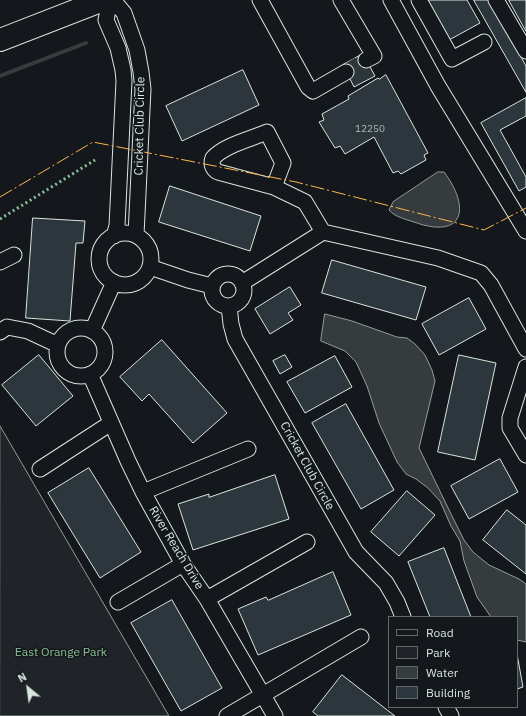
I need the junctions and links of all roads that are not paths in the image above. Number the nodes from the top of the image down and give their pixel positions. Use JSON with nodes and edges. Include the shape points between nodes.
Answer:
{"nodes":[{"id":1,"x":103,"y":0,"type":"edge"},
{"id":2,"x":111,"y":0,"type":"edge"},
{"id":3,"x":341,"y":0,"type":"edge"},
{"id":4,"x":391,"y":0,"type":"edge"},
{"id":5,"x":419,"y":0,"type":"edge"},
{"id":6,"x":496,"y":0,"type":"edge"},
{"id":7,"x":263,"y":1,"type":"edge"},
{"id":8,"x":0,"y":40,"type":"edge"},
{"id":9,"x":484,"y":42,"type":"dead end"},
{"id":10,"x":526,"y":51,"type":"edge"},
{"id":11,"x":370,"y":58,"type":"dead end"},
{"id":12,"x":346,"y":72,"type":"tunnel mouth"},
{"id":13,"x":274,"y":187,"type":"junction"},
{"id":14,"x":526,"y":231,"type":"edge"},
{"id":15,"x":323,"y":232,"type":"junction"},
{"id":16,"x":114,"y":236,"type":"junction"},
{"id":17,"x":136,"y":236,"type":"junction"},
{"id":18,"x":14,"y":254,"type":"dead end"},
{"id":19,"x":0,"y":262,"type":"edge"},
{"id":20,"x":150,"y":266,"type":"junction"},
{"id":21,"x":114,"y":282,"type":"junction"},
{"id":22,"x":242,"y":283,"type":"junction"},
{"id":23,"x":212,"y":286,"type":"junction"},
{"id":24,"x":229,"y":306,"type":"junction"},
{"id":25,"x":92,"y":331,"type":"junction"},
{"id":26,"x":0,"y":332,"type":"edge"},
{"id":27,"x":58,"y":345,"type":"junction"},
{"id":28,"x":526,"y":349,"type":"edge"},
{"id":29,"x":526,"y":367,"type":"edge"},
{"id":30,"x":90,"y":374,"type":"junction"},
{"id":31,"x":111,"y":423,"type":"junction"},
{"id":32,"x":248,"y":448,"type":"dead end"},
{"id":33,"x":526,"y":455,"type":"edge"},
{"id":34,"x":40,"y":469,"type":"dead end"},
{"id":35,"x":143,"y":492,"type":"junction"},
{"id":36,"x":307,"y":542,"type":"dead end"},
{"id":37,"x":183,"y":564,"type":"junction"},
{"id":38,"x":207,"y":598,"type":"junction"},
{"id":39,"x":118,"y":602,"type":"dead end"},
{"id":40,"x":403,"y":616,"type":"edge"},
{"id":41,"x":362,"y":637,"type":"dead end"},
{"id":42,"x":262,"y":695,"type":"junction"},
{"id":43,"x":226,"y":716,"type":"edge"},
{"id":44,"x":275,"y":716,"type":"edge"}],
"edges":[{"from":1,"to":8,"type":"highway"},
{"from":2,"to":16,"type":"street","via":[[106,20],[118,48],[124,81],[117,226]]},
{"from":2,"to":17,"type":"street","name":"Cricket Club Circle","via":[[124,13],[137,50],[141,72]]},
{"from":3,"to":11,"type":"street"},
{"from":4,"to":14,"type":"street","via":[[438,86]]},
{"from":5,"to":9,"type":"street","via":[[452,59]]},
{"from":6,"to":10,"type":"street"},
{"from":7,"to":12,"type":"street","via":[[308,87],[314,91]]},
{"from":13,"to":13,"type":"street","via":[[218,172],[214,170],[213,158],[227,148],[267,132],[283,163]]},
{"from":13,"to":15,"type":"street","via":[[305,202]]},
{"from":15,"to":22,"type":"street"},
{"from":15,"to":28,"type":"street","via":[[438,258],[481,273],[491,285]]},
{"from":16,"to":17,"type":"street","via":[[123,233]]},
{"from":16,"to":21,"type":"street","via":[[102,248],[99,261],[104,273]]},
{"from":17,"to":20,"type":"street","via":[[147,246],[151,256]]},
{"from":18,"to":19,"type":"street"},
{"from":20,"to":21,"type":"street","via":[[146,274],[135,282]]},
{"from":20,"to":23,"type":"street"},
{"from":21,"to":25,"type":"street"},
{"from":22,"to":23,"type":"street","via":[[235,275],[225,274],[216,279]]},
{"from":22,"to":24,"type":"street","via":[[243,296],[236,304]]},
{"from":23,"to":24,"type":"street","via":[[215,300],[223,306]]},
{"from":24,"to":40,"type":"street","name":"Cricket Club Circle","via":[[230,324],[235,339],[345,534],[356,552],[386,583]]},
{"from":25,"to":27,"type":"street","via":[[84,328],[71,331]]},
{"from":25,"to":30,"type":"street","via":[[100,338],[105,352],[101,365]]},
{"from":26,"to":27,"type":"street","via":[[7,327],[28,331]]},
{"from":27,"to":30,"type":"street","via":[[59,361],[66,370],[76,375]]},
{"from":29,"to":33,"type":"street","via":[[510,418],[510,428]]},
{"from":30,"to":31,"type":"street","name":"River Reach Drive"},
{"from":31,"to":34,"type":"street"},
{"from":31,"to":35,"type":"street","name":"River Reach Drive"},
{"from":32,"to":35,"type":"street"},
{"from":35,"to":37,"type":"street","name":"River Reach Drive"},
{"from":36,"to":38,"type":"street"},
{"from":37,"to":38,"type":"street","name":"River Reach Drive"},
{"from":37,"to":39,"type":"street"},
{"from":38,"to":42,"type":"street","name":"River Reach Drive"},
{"from":41,"to":42,"type":"street"},
{"from":42,"to":43,"type":"street"},
{"from":42,"to":44,"type":"street","name":"River Reach Drive"}]}
